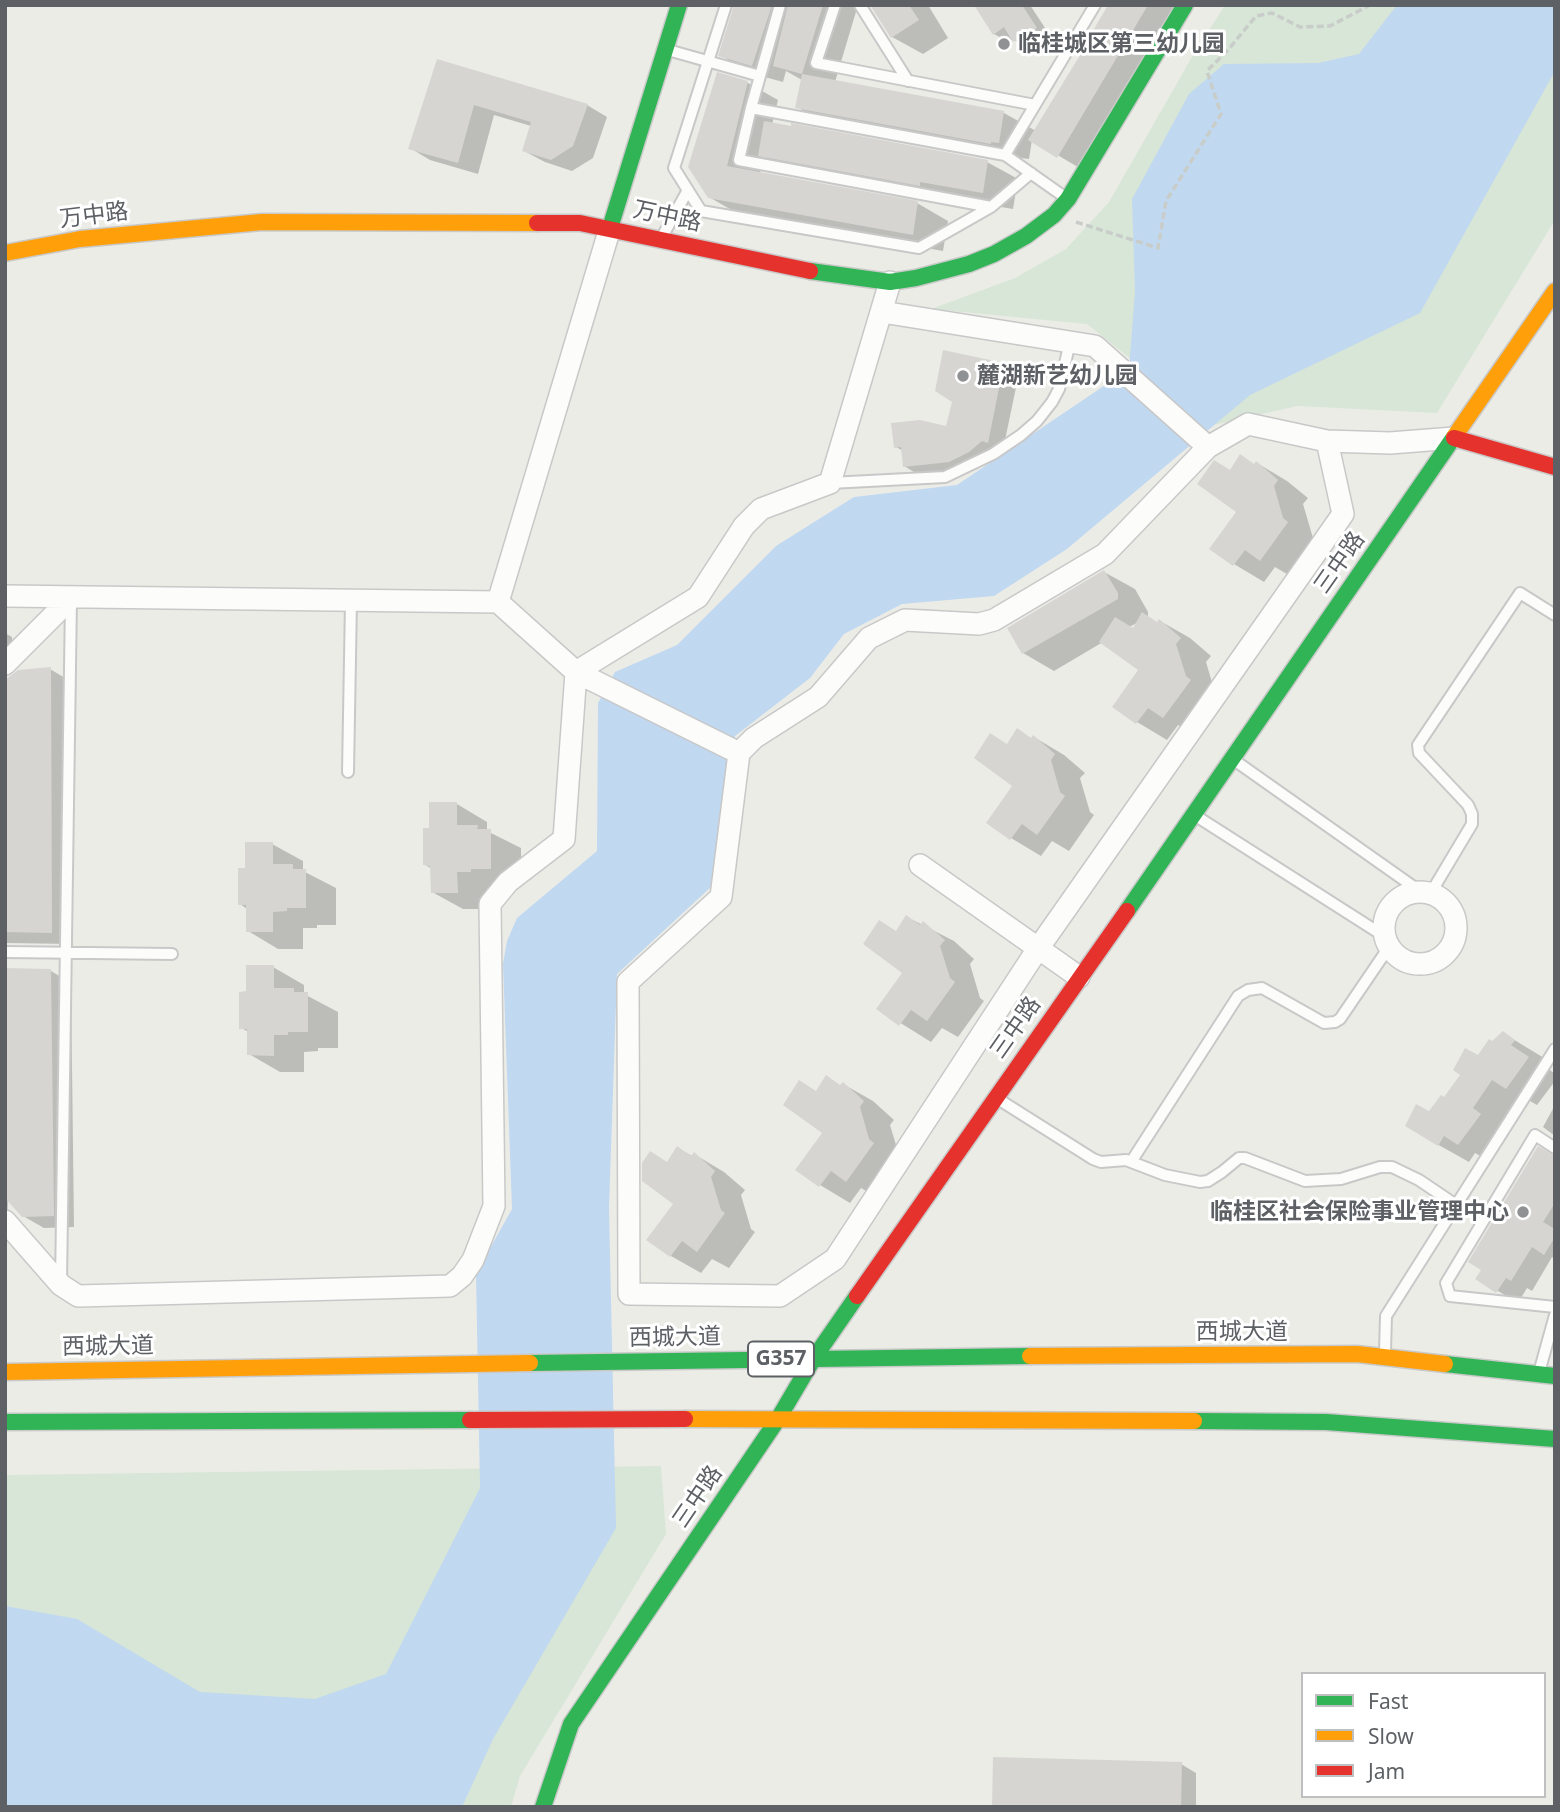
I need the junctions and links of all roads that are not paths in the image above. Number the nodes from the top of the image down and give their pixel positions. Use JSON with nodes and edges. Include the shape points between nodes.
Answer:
{"nodes":[{"id":1,"x":679,"y":5,"type":"edge"},
{"id":2,"x":726,"y":5,"type":"edge"},
{"id":3,"x":780,"y":5,"type":"edge"},
{"id":4,"x":835,"y":5,"type":"edge"},
{"id":5,"x":860,"y":5,"type":"edge"},
{"id":6,"x":1095,"y":5,"type":"edge"},
{"id":7,"x":1185,"y":5,"type":"edge"},
{"id":8,"x":665,"y":50,"type":"junction"},
{"id":9,"x":708,"y":61,"type":"junction"},
{"id":10,"x":760,"y":76,"type":"junction"},
{"id":11,"x":908,"y":81,"type":"junction"},
{"id":12,"x":1035,"y":105,"type":"junction"},
{"id":13,"x":751,"y":108,"type":"junction"},
{"id":14,"x":1005,"y":155,"type":"junction"},
{"id":15,"x":1031,"y":173,"type":"junction"},
{"id":16,"x":688,"y":190,"type":"junction"},
{"id":17,"x":1069,"y":200,"type":"junction"},
{"id":18,"x":991,"y":207,"type":"junction"},
{"id":19,"x":610,"y":228,"type":"junction"},
{"id":20,"x":661,"y":239,"type":"junction"},
{"id":21,"x":5,"y":253,"type":"edge"},
{"id":22,"x":890,"y":282,"type":"junction"},
{"id":23,"x":1555,"y":291,"type":"edge"},
{"id":24,"x":882,"y":312,"type":"junction"},
{"id":25,"x":1070,"y":342,"type":"junction"},
{"id":26,"x":1454,"y":438,"type":"junction"},
{"id":27,"x":1327,"y":441,"type":"junction"},
{"id":28,"x":1208,"y":447,"type":"junction"},
{"id":29,"x":1555,"y":467,"type":"edge"},
{"id":30,"x":830,"y":483,"type":"junction"},
{"id":31,"x":5,"y":596,"type":"edge"},
{"id":32,"x":71,"y":598,"type":"junction"},
{"id":33,"x":351,"y":601,"type":"junction"},
{"id":34,"x":498,"y":602,"type":"junction"},
{"id":35,"x":1555,"y":615,"type":"edge"},
{"id":36,"x":5,"y":664,"type":"edge"},
{"id":37,"x":576,"y":672,"type":"junction"},
{"id":38,"x":739,"y":753,"type":"junction"},
{"id":39,"x":1231,"y":759,"type":"junction"},
{"id":40,"x":348,"y":772,"type":"dead end"},
{"id":41,"x":1194,"y":814,"type":"junction"},
{"id":42,"x":920,"y":865,"type":"dead end"},
{"id":43,"x":1427,"y":892,"type":"junction"},
{"id":44,"x":1386,"y":942,"type":"junction"},
{"id":45,"x":1037,"y":950,"type":"junction"},
{"id":46,"x":5,"y":952,"type":"edge"},
{"id":47,"x":66,"y":953,"type":"junction"},
{"id":48,"x":172,"y":954,"type":"dead end"},
{"id":49,"x":1079,"y":977,"type":"junction"},
{"id":50,"x":1555,"y":1049,"type":"edge"},
{"id":51,"x":995,"y":1098,"type":"junction"},
{"id":52,"x":1555,"y":1148,"type":"edge"},
{"id":53,"x":1131,"y":1162,"type":"junction"},
{"id":54,"x":1456,"y":1205,"type":"junction"},
{"id":55,"x":5,"y":1221,"type":"edge"},
{"id":56,"x":69,"y":1290,"type":"junction"},
{"id":57,"x":1555,"y":1307,"type":"edge"},
{"id":58,"x":1555,"y":1315,"type":"edge"},
{"id":59,"x":1385,"y":1357,"type":"junction"},
{"id":60,"x":814,"y":1358,"type":"junction"},
{"id":61,"x":5,"y":1372,"type":"edge"},
{"id":62,"x":1546,"y":1376,"type":"edge"},
{"id":63,"x":778,"y":1419,"type":"junction"},
{"id":64,"x":5,"y":1422,"type":"edge"},
{"id":65,"x":1555,"y":1439,"type":"edge"},
{"id":66,"x":543,"y":1807,"type":"edge"}],
"edges":[{"from":1,"to":8,"type":"main road"},
{"from":2,"to":9,"type":"lane"},
{"from":3,"to":10,"type":"lane"},
{"from":4,"to":11,"type":"lane","via":[[816,63]]},
{"from":5,"to":11,"type":"lane"},
{"from":6,"to":12,"type":"lane"},
{"from":7,"to":17,"type":"main road","name":"万中路"},
{"from":8,"to":9,"type":"lane"},
{"from":8,"to":19,"type":"main road"},
{"from":9,"to":10,"type":"lane"},
{"from":9,"to":16,"type":"lane","via":[[674,168]]},
{"from":10,"to":13,"type":"lane"},
{"from":11,"to":12,"type":"lane"},
{"from":12,"to":14,"type":"lane"},
{"from":13,"to":14,"type":"lane"},
{"from":13,"to":18,"type":"lane","via":[[739,160]]},
{"from":14,"to":15,"type":"lane"},
{"from":15,"to":17,"type":"lane"},
{"from":15,"to":18,"type":"lane"},
{"from":16,"to":18,"type":"lane","via":[[701,211],[919,248]]},
{"from":16,"to":20,"type":"lane"},
{"from":17,"to":22,"type":"main road","name":"万中路","via":[[1026,236],[982,259]]},
{"from":19,"to":20,"type":"main road","name":"万中路"},
{"from":19,"to":21,"type":"main road","name":"万中路","via":[[580,223],[262,222],[80,239]]},
{"from":19,"to":34,"type":"street"},
{"from":20,"to":22,"type":"main road","name":"万中路","via":[[805,270]]},
{"from":22,"to":24,"type":"street"},
{"from":23,"to":26,"type":"main road","name":"三中路"},
{"from":24,"to":25,"type":"street"},
{"from":24,"to":30,"type":"street"},
{"from":25,"to":28,"type":"street","via":[[1095,346]]},
{"from":25,"to":30,"type":"lane","via":[[1052,402],[1037,421],[993,454],[945,477]]},
{"from":26,"to":27,"type":"street"},
{"from":26,"to":29,"type":"main road"},
{"from":26,"to":39,"type":"main road","name":"三中路"},
{"from":27,"to":28,"type":"street","via":[[1248,424]]},
{"from":27,"to":45,"type":"street","via":[[1343,514]]},
{"from":28,"to":38,"type":"street","via":[[1105,554],[994,620],[979,624],[905,620],[869,638],[818,696]]},
{"from":30,"to":37,"type":"street","via":[[761,509],[744,526],[698,597]]},
{"from":31,"to":32,"type":"street"},
{"from":32,"to":33,"type":"street"},
{"from":32,"to":36,"type":"street"},
{"from":32,"to":47,"type":"lane"},
{"from":33,"to":34,"type":"street"},
{"from":33,"to":40,"type":"lane"},
{"from":34,"to":37,"type":"street"},
{"from":35,"to":43,"type":"lane","via":[[1520,593],[1418,745],[1419,753],[1472,814],[1472,824]]},
{"from":37,"to":38,"type":"street"},
{"from":37,"to":56,"type":"street","via":[[564,839],[508,882],[490,904],[494,1206],[462,1276],[450,1286]]},
{"from":38,"to":45,"type":"street","via":[[721,897],[628,982],[629,1294],[780,1296],[835,1259]]},
{"from":39,"to":41,"type":"main road","name":"三中路"},
{"from":39,"to":43,"type":"lane"},
{"from":41,"to":44,"type":"lane"},
{"from":41,"to":49,"type":"main road","name":"三中路"},
{"from":42,"to":45,"type":"street"},
{"from":43,"to":44,"type":"street","via":[[1403,896],[1393,904],[1387,913]]},
{"from":43,"to":44,"type":"street","via":[[1448,905],[1454,915],[1455,940],[1449,951],[1429,964],[1418,965],[1396,956]]},
{"from":44,"to":53,"type":"lane","via":[[1335,1022],[1324,1023],[1262,988],[1238,996]]},
{"from":45,"to":49,"type":"street"},
{"from":46,"to":47,"type":"lane"},
{"from":47,"to":48,"type":"lane"},
{"from":47,"to":56,"type":"lane"},
{"from":49,"to":51,"type":"main road","name":"三中路"},
{"from":50,"to":54,"type":"lane"},
{"from":51,"to":53,"type":"lane","via":[[1093,1159]]},
{"from":51,"to":60,"type":"main road","name":"三中路"},
{"from":52,"to":57,"type":"lane","via":[[1535,1135],[1446,1283],[1450,1296]]},
{"from":53,"to":54,"type":"lane","via":[[1200,1182],[1239,1158],[1305,1181],[1341,1179],[1392,1167]]},
{"from":54,"to":59,"type":"lane","via":[[1386,1315]]},
{"from":55,"to":56,"type":"street"},
{"from":58,"to":62,"type":"lane"},
{"from":59,"to":60,"type":"main road","name":"西城大道","number":"G357"},
{"from":59,"to":62,"type":"main road","name":"西城大道","number":"G357"},
{"from":60,"to":61,"type":"main road","name":"西城大道","number":"G357"},
{"from":60,"to":63,"type":"main road","name":"三中路"},
{"from":63,"to":64,"type":"main road"},
{"from":63,"to":65,"type":"main road","via":[[1325,1422]]},
{"from":63,"to":66,"type":"main road","name":"三中路","via":[[571,1724]]}]}
